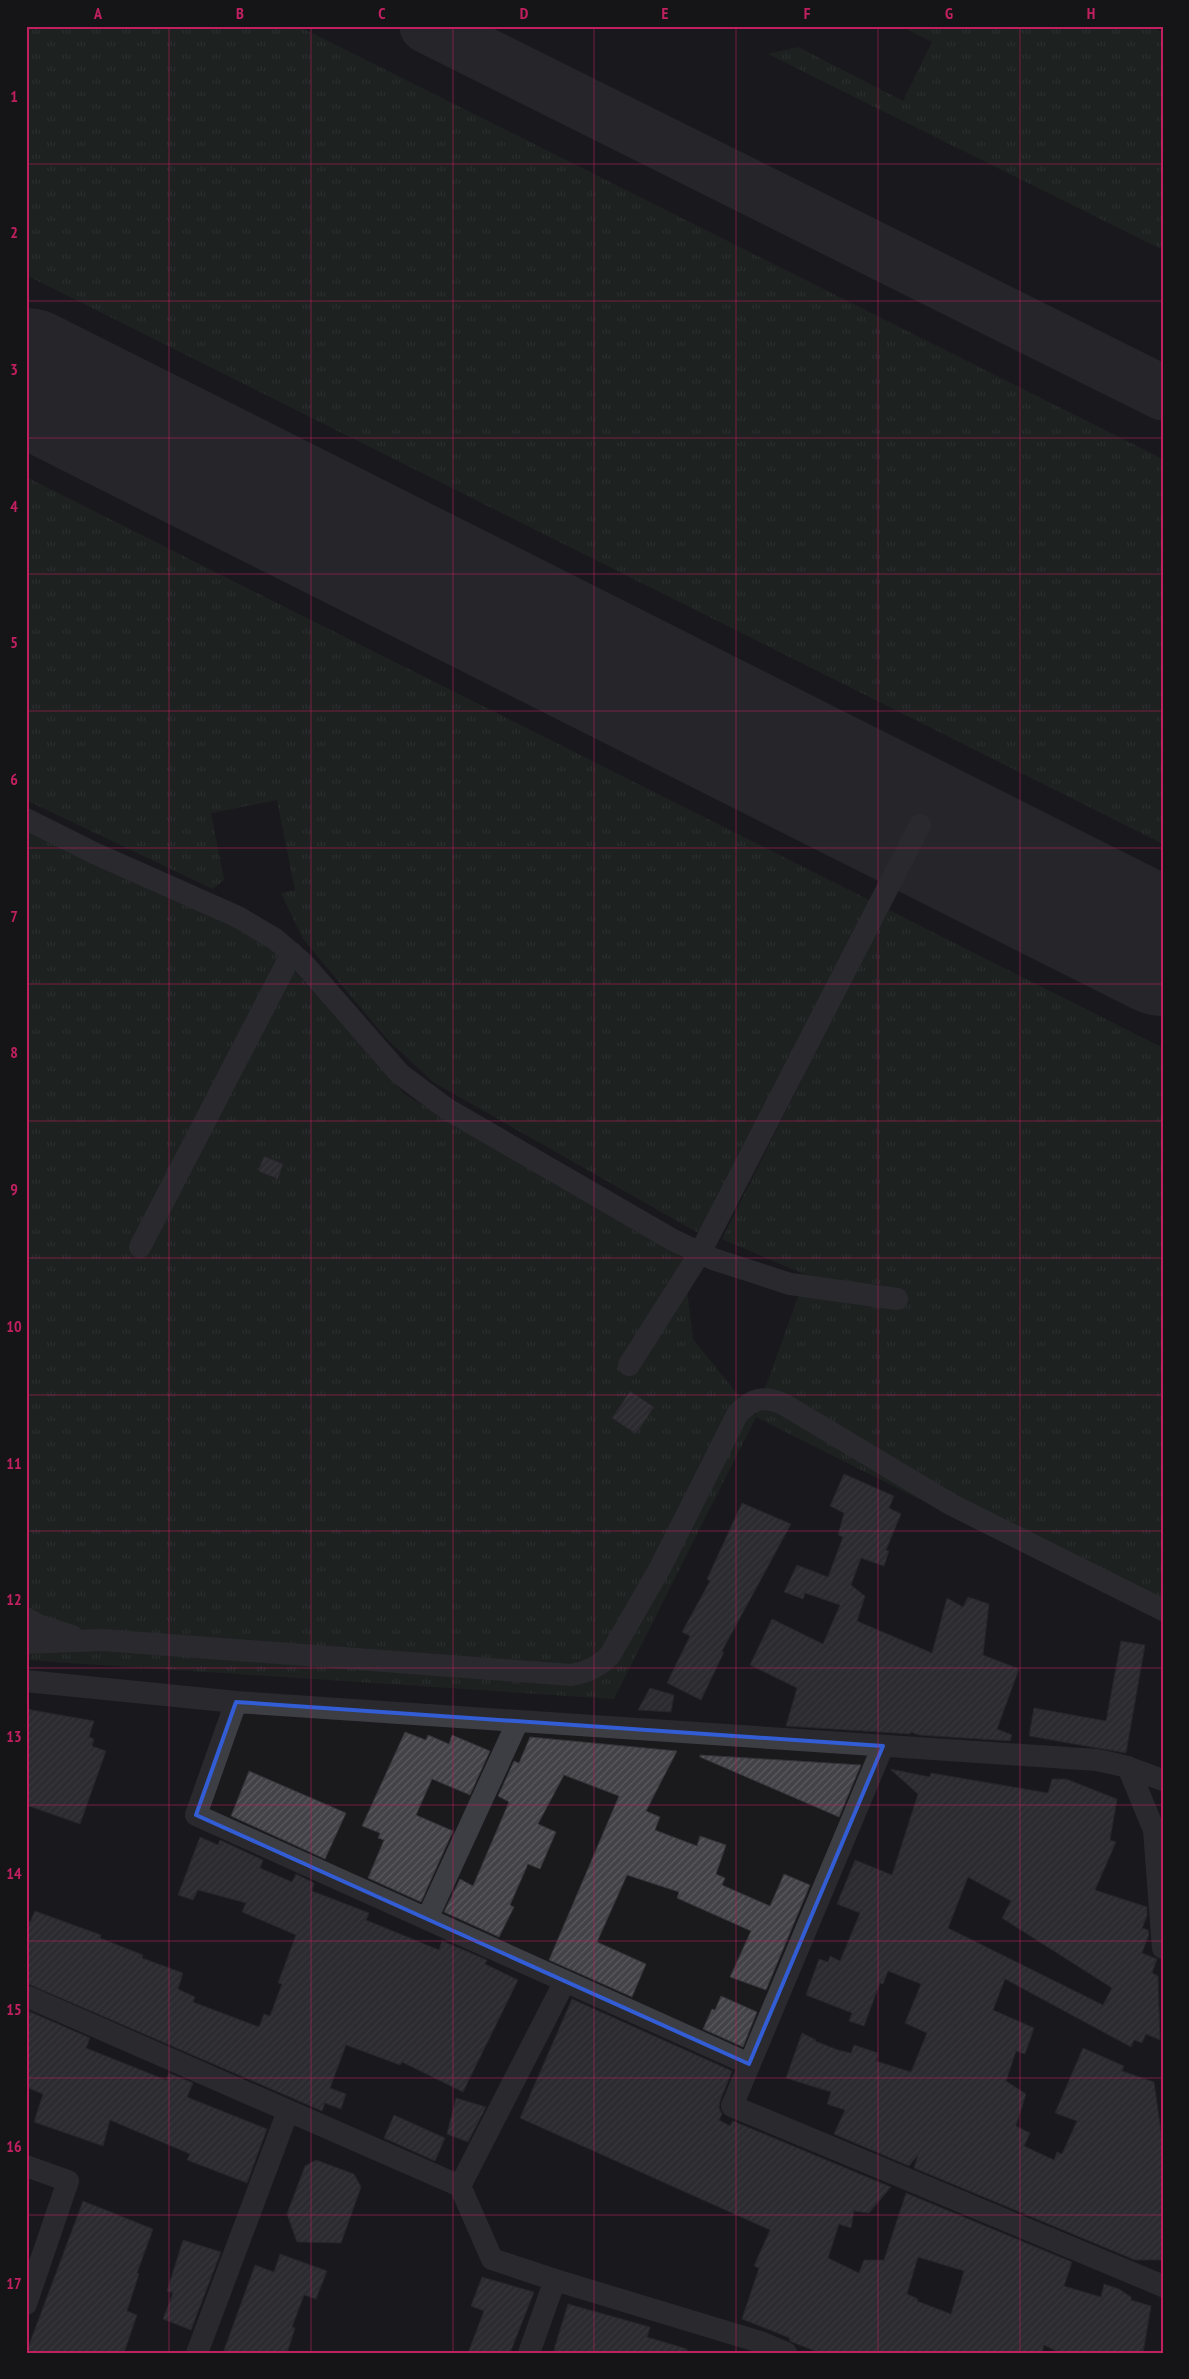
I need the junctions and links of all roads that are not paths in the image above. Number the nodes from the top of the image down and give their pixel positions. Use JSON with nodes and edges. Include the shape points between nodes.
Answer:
{"nodes":[{"id":1,"x":26,"y":819,"type":"edge"},
{"id":2,"x":920,"y":825,"type":"dead end"},
{"id":3,"x":292,"y":953,"type":"junction"},
{"id":4,"x":140,"y":1247,"type":"dead end"},
{"id":5,"x":700,"y":1252,"type":"junction"},
{"id":6,"x":898,"y":1299,"type":"dead end"},
{"id":7,"x":629,"y":1365,"type":"dead end"},
{"id":8,"x":1163,"y":1610,"type":"edge"},
{"id":9,"x":26,"y":1618,"type":"edge"},
{"id":10,"x":85,"y":1640,"type":"junction"},
{"id":11,"x":26,"y":1643,"type":"edge"},
{"id":12,"x":26,"y":1680,"type":"edge"},
{"id":13,"x":236,"y":1702,"type":"junction"},
{"id":14,"x":518,"y":1721,"type":"junction"},
{"id":15,"x":883,"y":1746,"type":"junction"},
{"id":16,"x":1128,"y":1767,"type":"junction"},
{"id":17,"x":1163,"y":1780,"type":"edge"},
{"id":18,"x":1158,"y":1837,"type":"edge"},
{"id":19,"x":427,"y":1919,"type":"junction"},
{"id":20,"x":1163,"y":1948,"type":"edge"},
{"id":21,"x":565,"y":1981,"type":"junction"},
{"id":22,"x":26,"y":1996,"type":"edge"},
{"id":23,"x":749,"y":2064,"type":"junction"},
{"id":24,"x":288,"y":2111,"type":"junction"},
{"id":25,"x":26,"y":2166,"type":"edge"},
{"id":26,"x":460,"y":2186,"type":"junction"},
{"id":27,"x":554,"y":2280,"type":"junction"},
{"id":28,"x":1163,"y":2286,"type":"edge"},
{"id":29,"x":26,"y":2304,"type":"edge"},
{"id":30,"x":758,"y":2348,"type":"edge"},
{"id":31,"x":197,"y":2353,"type":"edge"},
{"id":32,"x":529,"y":2353,"type":"edge"},
{"id":33,"x":786,"y":2353,"type":"edge"}],
"edges":[{"from":1,"to":3,"type":"street","via":[[238,918]]},
{"from":2,"to":5,"type":"street"},
{"from":3,"to":4,"type":"street"},
{"from":3,"to":5,"type":"street","via":[[386,1060],[414,1087],[673,1240]]},
{"from":5,"to":6,"type":"street","via":[[790,1284]]},
{"from":5,"to":7,"type":"street"},
{"from":8,"to":10,"type":"street","via":[[952,1505],[785,1404],[772,1399],[758,1399],[746,1405],[737,1416],[660,1568],[610,1655],[589,1671],[571,1675]]},
{"from":9,"to":10,"type":"street"},
{"from":10,"to":11,"type":"street"},
{"from":12,"to":13,"type":"street"},
{"from":13,"to":14,"type":"street"},
{"from":13,"to":19,"type":"street","via":[[196,1815]]},
{"from":14,"to":15,"type":"street"},
{"from":14,"to":19,"type":"street"},
{"from":15,"to":16,"type":"street","via":[[1097,1760]]},
{"from":15,"to":23,"type":"street"},
{"from":16,"to":17,"type":"street"},
{"from":16,"to":18,"type":"street"},
{"from":18,"to":20,"type":"street"},
{"from":19,"to":21,"type":"street"},
{"from":21,"to":23,"type":"street"},
{"from":21,"to":26,"type":"street"},
{"from":22,"to":24,"type":"street"},
{"from":23,"to":28,"type":"street","via":[[732,2106]]},
{"from":24,"to":26,"type":"street"},
{"from":24,"to":31,"type":"street"},
{"from":25,"to":29,"type":"street","via":[[68,2181]]},
{"from":26,"to":27,"type":"street","via":[[492,2259]]},
{"from":27,"to":30,"type":"street"},
{"from":27,"to":32,"type":"street"},
{"from":30,"to":33,"type":"street"}]}
